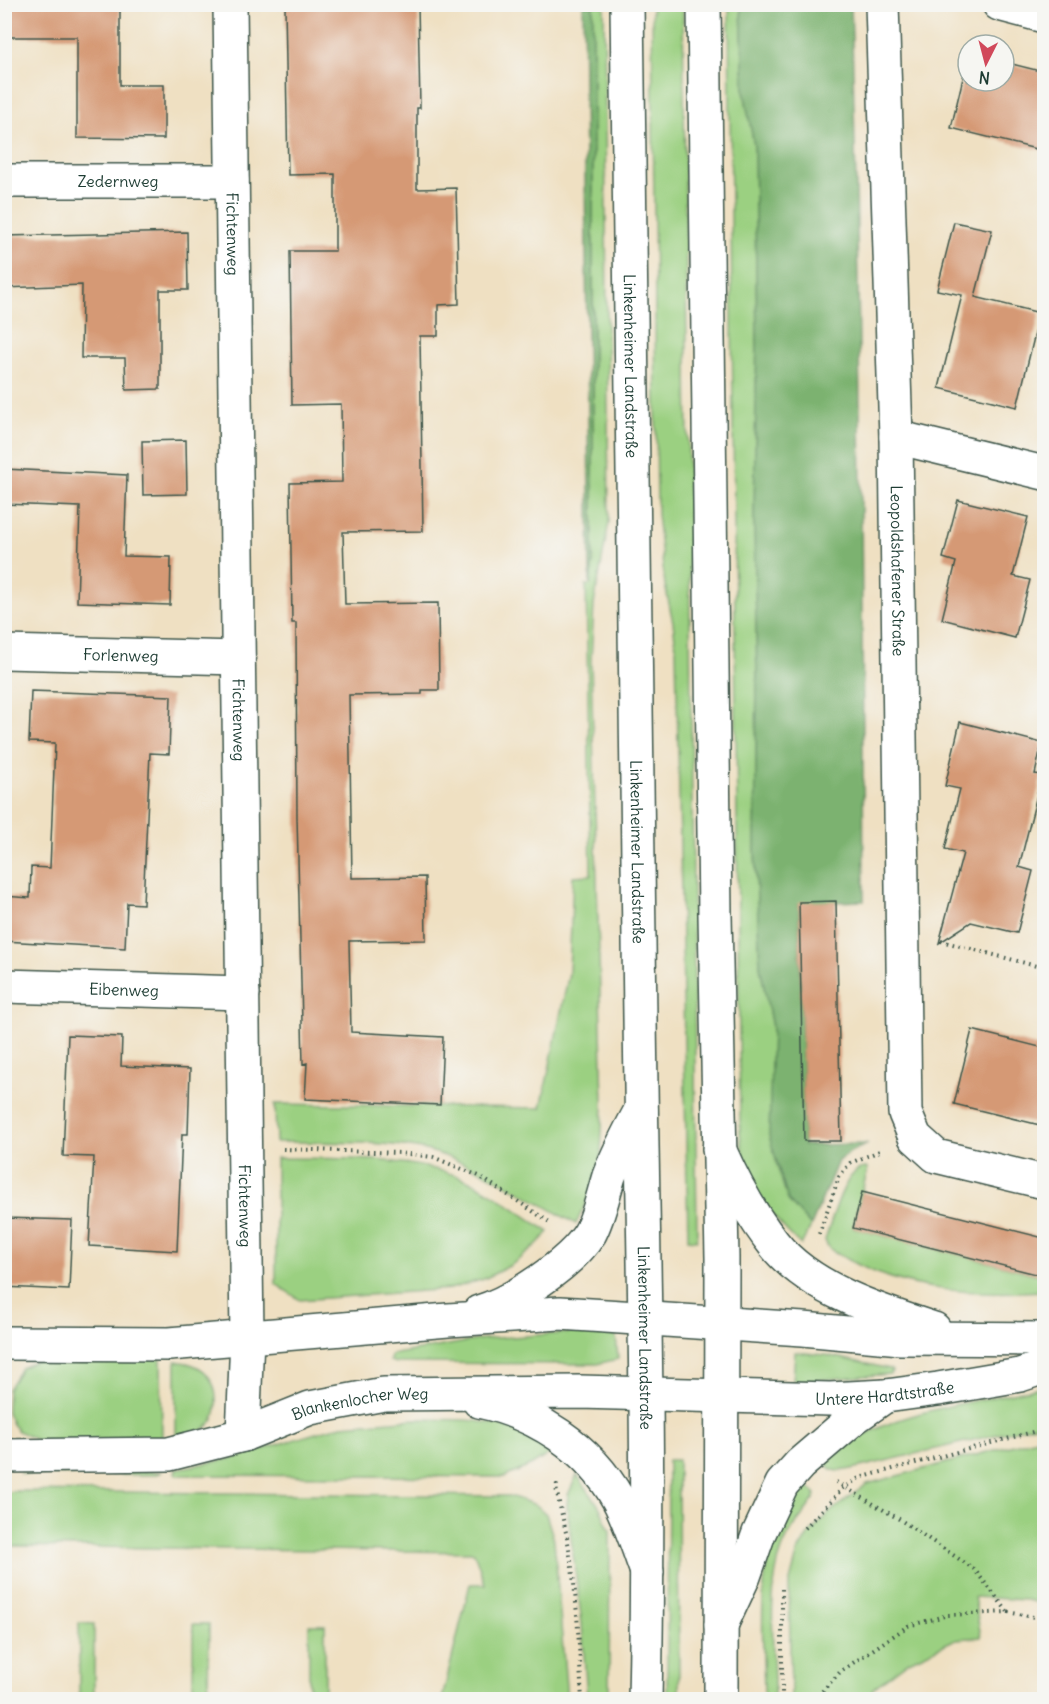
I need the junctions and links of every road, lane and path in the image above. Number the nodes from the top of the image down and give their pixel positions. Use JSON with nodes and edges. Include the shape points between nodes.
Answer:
{"nodes":[{"id":1,"x":230,"y":4,"type":"edge"},
{"id":2,"x":627,"y":4,"type":"edge"},
{"id":3,"x":705,"y":4,"type":"edge"},
{"id":4,"x":882,"y":4,"type":"edge"},
{"id":5,"x":999,"y":4,"type":"edge"},
{"id":6,"x":1044,"y":16,"type":"edge"},
{"id":7,"x":4,"y":181,"type":"edge"},
{"id":8,"x":232,"y":181,"type":"junction"},
{"id":9,"x":896,"y":437,"type":"junction"},
{"id":10,"x":1044,"y":473,"type":"edge"},
{"id":11,"x":4,"y":652,"type":"edge"},
{"id":12,"x":238,"y":658,"type":"junction"},
{"id":13,"x":903,"y":932,"type":"junction"},
{"id":14,"x":1044,"y":968,"type":"edge"},
{"id":15,"x":4,"y":986,"type":"edge"},
{"id":16,"x":243,"y":993,"type":"junction"},
{"id":17,"x":641,"y":1110,"type":"junction"},
{"id":18,"x":915,"y":1137,"type":"junction"},
{"id":19,"x":245,"y":1148,"type":"junction"},
{"id":20,"x":719,"y":1149,"type":"junction"},
{"id":21,"x":1044,"y":1182,"type":"edge"},
{"id":22,"x":581,"y":1244,"type":"junction"},
{"id":23,"x":799,"y":1268,"type":"junction"},
{"id":24,"x":645,"y":1318,"type":"junction"},
{"id":25,"x":448,"y":1320,"type":"junction"},
{"id":26,"x":722,"y":1324,"type":"junction"},
{"id":27,"x":247,"y":1337,"type":"junction"},
{"id":28,"x":961,"y":1339,"type":"junction"},
{"id":29,"x":1044,"y":1339,"type":"edge"},
{"id":30,"x":4,"y":1343,"type":"edge"},
{"id":31,"x":1044,"y":1368,"type":"edge"},
{"id":32,"x":439,"y":1392,"type":"junction"},
{"id":33,"x":646,"y":1393,"type":"junction"},
{"id":34,"x":722,"y":1396,"type":"junction"},
{"id":35,"x":886,"y":1396,"type":"junction"},
{"id":36,"x":1044,"y":1429,"type":"edge"},
{"id":37,"x":243,"y":1435,"type":"junction"},
{"id":38,"x":583,"y":1454,"type":"junction"},
{"id":39,"x":4,"y":1456,"type":"edge"},
{"id":40,"x":843,"y":1488,"type":"junction"},
{"id":41,"x":800,"y":1533,"type":"dead end"},
{"id":42,"x":648,"y":1574,"type":"junction"},
{"id":43,"x":782,"y":1584,"type":"dead end"},
{"id":44,"x":1008,"y":1612,"type":"junction"},
{"id":45,"x":1044,"y":1619,"type":"edge"},
{"id":46,"x":721,"y":1624,"type":"junction"},
{"id":47,"x":582,"y":1700,"type":"edge"},
{"id":48,"x":645,"y":1700,"type":"edge"},
{"id":49,"x":721,"y":1700,"type":"edge"},
{"id":50,"x":782,"y":1700,"type":"edge"},
{"id":51,"x":814,"y":1700,"type":"edge"}],
"edges":[{"from":1,"to":8,"type":"street","name":"Fichtenweg"},
{"from":2,"to":17,"type":"street","name":"Linkenheimer Landstraße"},
{"from":3,"to":20,"type":"street"},
{"from":4,"to":9,"type":"street","name":"Leopoldshafener Straße"},
{"from":5,"to":6,"type":"street"},
{"from":7,"to":8,"type":"street","name":"Zedernweg"},
{"from":8,"to":12,"type":"street","name":"Fichtenweg"},
{"from":9,"to":10,"type":"street"},
{"from":9,"to":13,"type":"street","name":"Leopoldshafener Straße"},
{"from":11,"to":12,"type":"street","name":"Forlenweg"},
{"from":12,"to":16,"type":"street","name":"Fichtenweg"},
{"from":13,"to":14,"type":"path"},
{"from":13,"to":18,"type":"street","name":"Leopoldshafener Straße","via":[[905,1113]]},
{"from":15,"to":16,"type":"street","name":"Eibenweg"},
{"from":16,"to":19,"type":"street","name":"Fichtenweg"},
{"from":17,"to":22,"type":"street","via":[[618,1153],[593,1225]]},
{"from":17,"to":24,"type":"street","name":"Linkenheimer Landstraße"},
{"from":18,"to":21,"type":"street","via":[[936,1156]]},
{"from":18,"to":23,"type":"path","via":[[850,1164],[839,1177],[814,1249]]},
{"from":19,"to":22,"type":"path","via":[[401,1152],[433,1157],[478,1176]]},
{"from":19,"to":27,"type":"street","name":"Fichtenweg"},
{"from":20,"to":23,"type":"street","via":[[746,1204],[775,1246]]},
{"from":20,"to":26,"type":"street"},
{"from":22,"to":25,"type":"street","via":[[528,1288],[496,1307]]},
{"from":23,"to":28,"type":"street","via":[[861,1302]]},
{"from":24,"to":25,"type":"street","via":[[560,1313]]},
{"from":24,"to":26,"type":"street"},
{"from":24,"to":33,"type":"street","name":"Linkenheimer Landstraße"},
{"from":25,"to":27,"type":"street"},
{"from":26,"to":28,"type":"street"},
{"from":26,"to":34,"type":"street"},
{"from":27,"to":30,"type":"street","via":[[169,1344]]},
{"from":27,"to":37,"type":"street","name":"Fichtenweg"},
{"from":28,"to":29,"type":"street"},
{"from":31,"to":35,"type":"street","name":"Untere Hardtstraße","via":[[1020,1376]]},
{"from":32,"to":33,"type":"street","name":"Blankenlocher Weg"},
{"from":32,"to":37,"type":"street","name":"Blankenlocher Weg","via":[[384,1394],[310,1408]]},
{"from":32,"to":38,"type":"street","via":[[484,1402],[528,1418],[561,1435]]},
{"from":33,"to":34,"type":"street","name":"Blankenlocher Weg"},
{"from":33,"to":42,"type":"street","name":"Linkenheimer Landstraße"},
{"from":34,"to":35,"type":"street","name":"Untere Hardtstraße"},
{"from":34,"to":46,"type":"street"},
{"from":35,"to":46,"type":"street","via":[[855,1417],[782,1484]]},
{"from":36,"to":40,"type":"path","via":[[859,1478]]},
{"from":37,"to":39,"type":"street","name":"Blankenlocher Weg","via":[[169,1454]]},
{"from":38,"to":42,"type":"street","via":[[619,1501]]},
{"from":38,"to":47,"type":"path","via":[[564,1468],[556,1487],[570,1555]]},
{"from":40,"to":41,"type":"path"},
{"from":40,"to":44,"type":"path","via":[[899,1519],[974,1569]]},
{"from":42,"to":48,"type":"street","name":"Linkenheimer Landstraße"},
{"from":43,"to":50,"type":"path"},
{"from":44,"to":45,"type":"path"},
{"from":44,"to":51,"type":"path","via":[[948,1615],[908,1626],[841,1671]]},
{"from":46,"to":49,"type":"street"}]}
